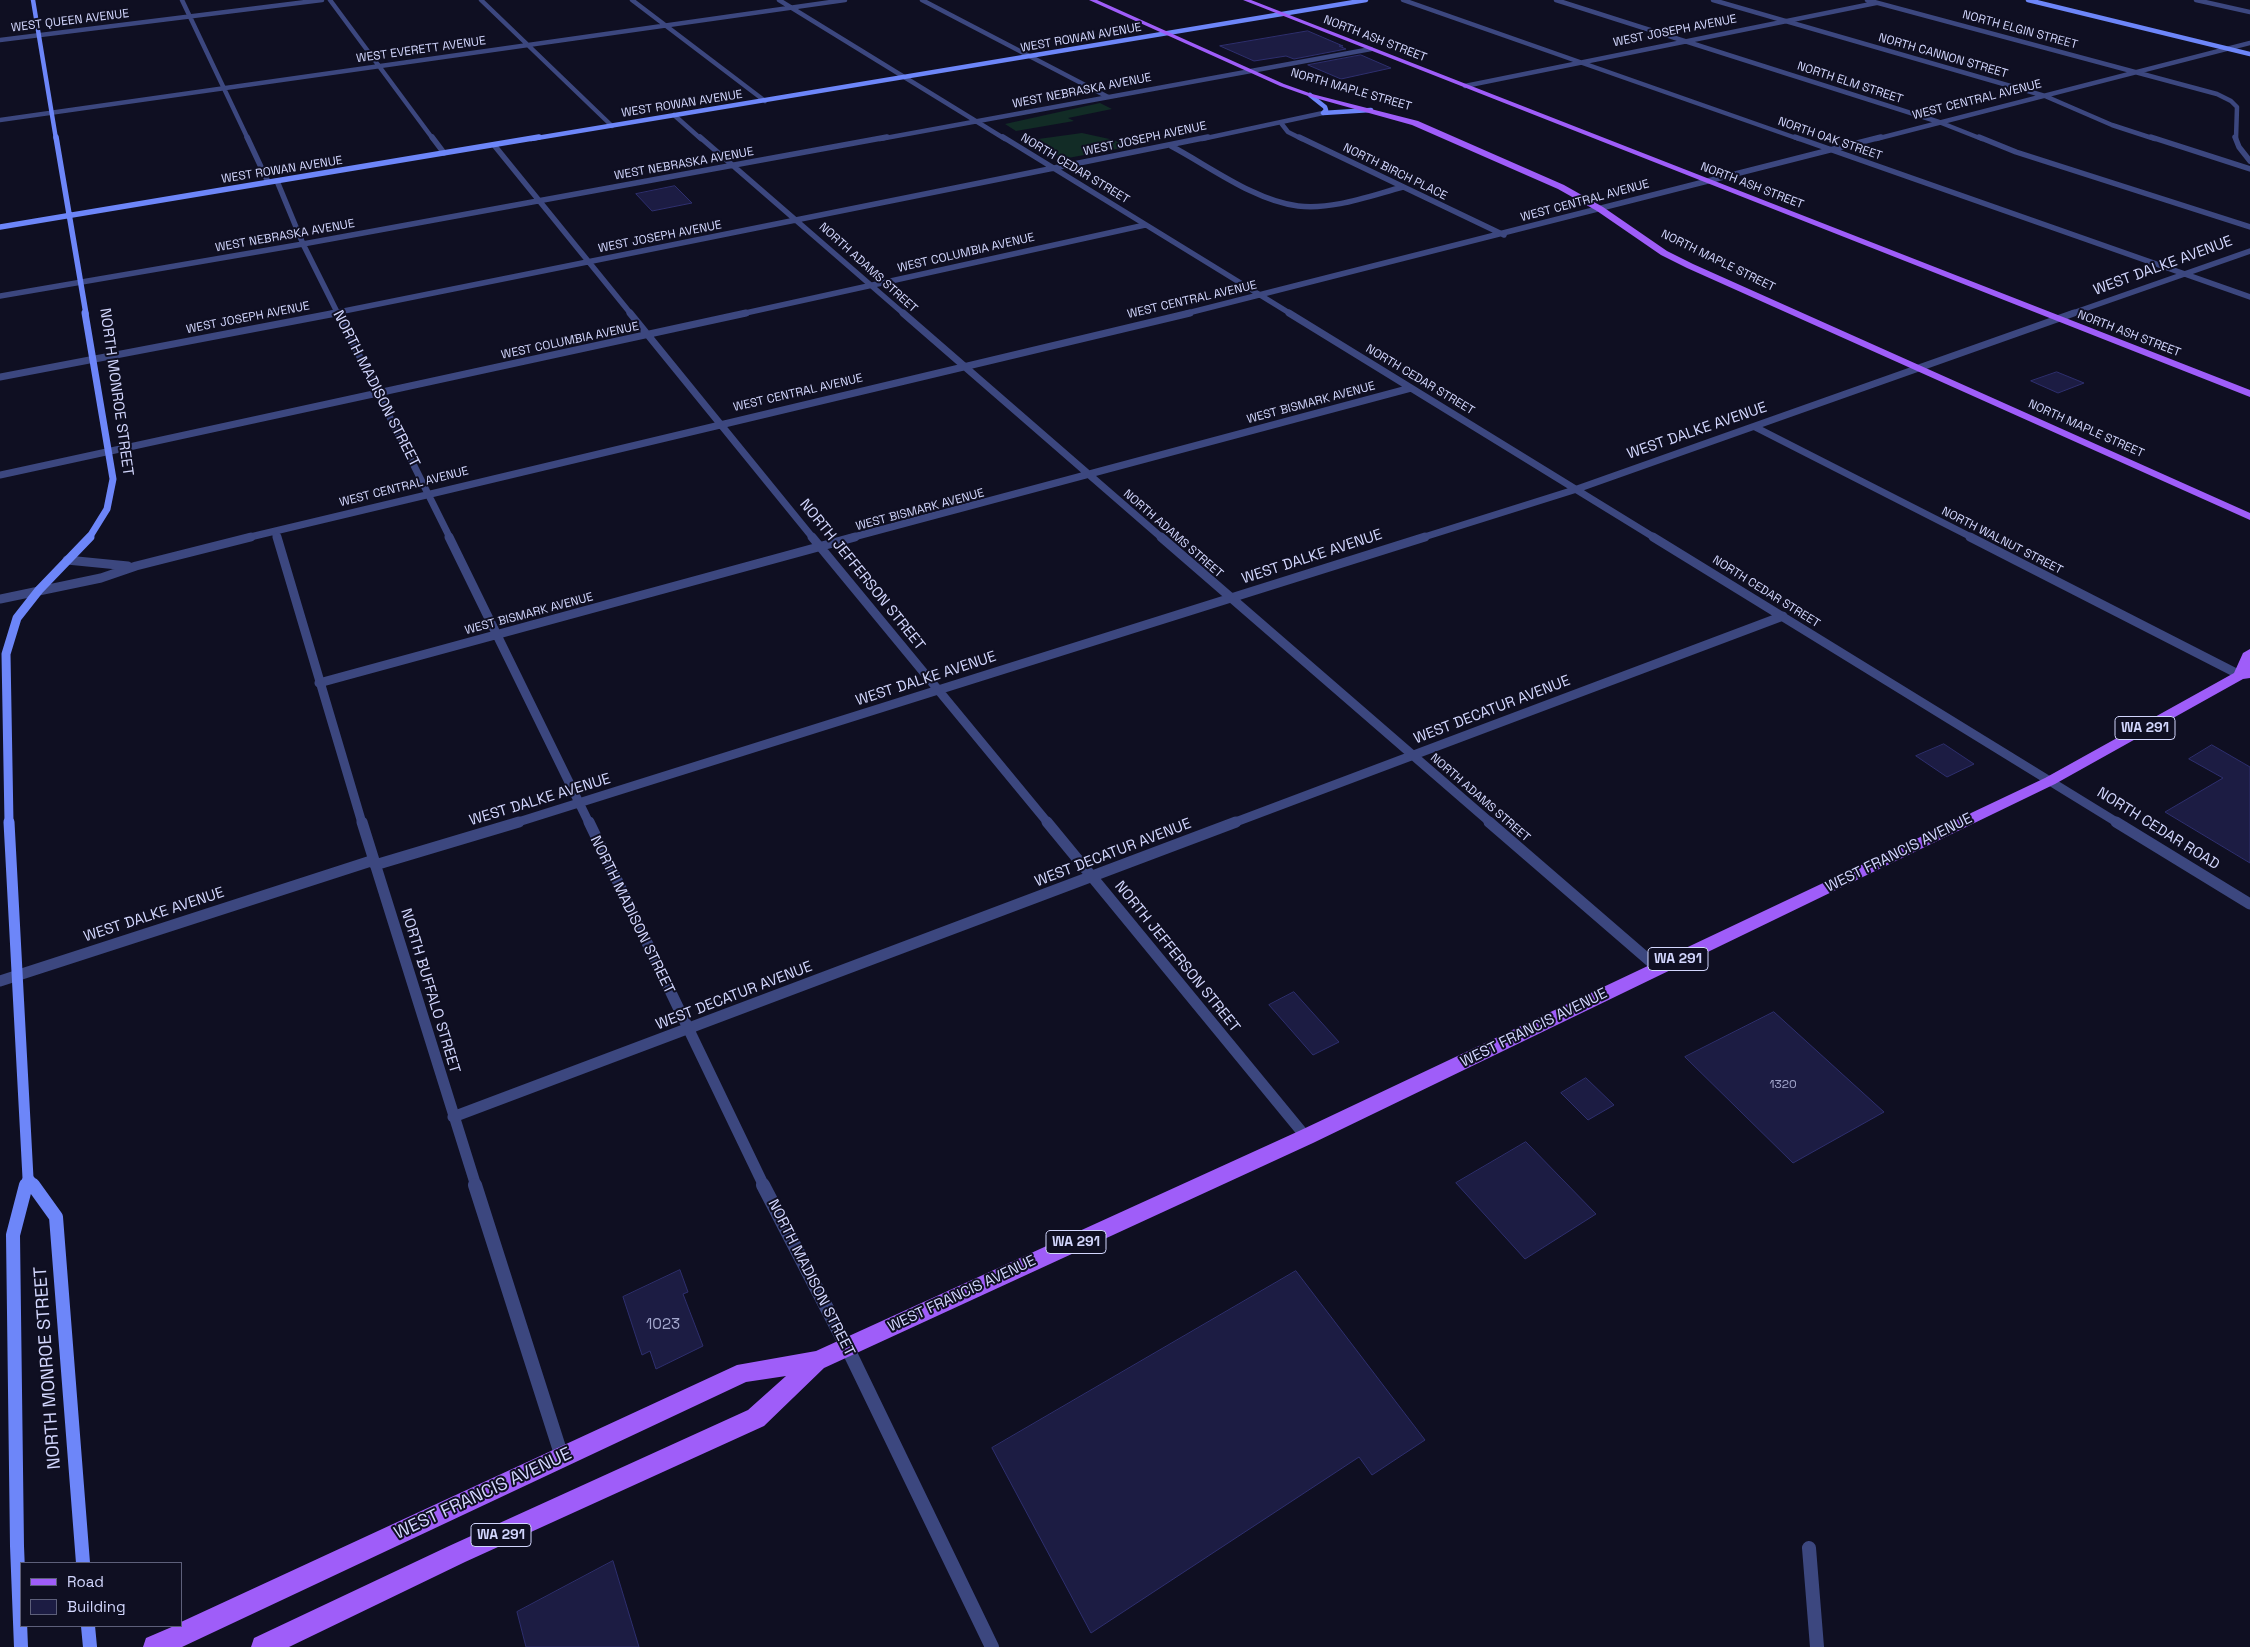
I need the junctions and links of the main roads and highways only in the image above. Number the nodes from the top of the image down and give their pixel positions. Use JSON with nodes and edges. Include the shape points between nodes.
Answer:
{"nodes":[{"id":1,"x":33,"y":0,"type":"edge"},
{"id":2,"x":1092,"y":0,"type":"edge"},
{"id":3,"x":1246,"y":0,"type":"edge"},
{"id":4,"x":1366,"y":0,"type":"edge"},
{"id":5,"x":2028,"y":0,"type":"edge"},
{"id":6,"x":1282,"y":14,"type":"junction"},
{"id":7,"x":1168,"y":34,"type":"junction"},
{"id":8,"x":2250,"y":54,"type":"edge"},
{"id":9,"x":1310,"y":95,"type":"junction"},
{"id":10,"x":1371,"y":110,"type":"junction"},
{"id":11,"x":70,"y":215,"type":"junction"},
{"id":12,"x":0,"y":227,"type":"edge"},
{"id":13,"x":2250,"y":394,"type":"edge"},
{"id":14,"x":2250,"y":517,"type":"edge"},
{"id":15,"x":2250,"y":653,"type":"edge"},
{"id":16,"x":2245,"y":675,"type":"edge"},
{"id":17,"x":28,"y":1178,"type":"junction"},
{"id":18,"x":818,"y":1361,"type":"junction"},
{"id":19,"x":83,"y":1562,"type":"edge"},
{"id":20,"x":20,"y":1627,"type":"edge"},
{"id":21,"x":20,"y":1627,"type":"edge"},
{"id":22,"x":88,"y":1627,"type":"edge"},
{"id":23,"x":21,"y":1647,"type":"edge"},
{"id":24,"x":90,"y":1647,"type":"edge"},
{"id":25,"x":155,"y":1647,"type":"edge"},
{"id":26,"x":263,"y":1647,"type":"edge"}],
"edges":[{"from":1,"to":11,"type":"main road","name":"NORTH MONROE STREET"},
{"from":2,"to":7,"type":"main road","name":"NORTH MAPLE STREET"},
{"from":3,"to":6,"type":"main road","name":"NORTH ASH STREET"},
{"from":4,"to":6,"type":"main road","name":"WEST ROWAN AVENUE"},
{"from":5,"to":8,"type":"main road"},
{"from":6,"to":7,"type":"main road","name":"WEST ROWAN AVENUE"},
{"from":6,"to":13,"type":"main road","name":"NORTH ASH STREET"},
{"from":7,"to":9,"type":"main road","name":"NORTH MAPLE STREET"},
{"from":7,"to":11,"type":"main road","name":"WEST ROWAN AVENUE"},
{"from":9,"to":10,"type":"main road","name":"NORTH MAPLE STREET"},
{"from":9,"to":10,"type":"main road","via":[[1325,107],[1323,113]]},
{"from":10,"to":14,"type":"main road","name":"NORTH MAPLE STREET","via":[[1415,123],[1561,187],[1600,209],[1664,253]]},
{"from":11,"to":12,"type":"main road","name":"WEST ROWAN AVENUE"},
{"from":11,"to":17,"type":"main road","name":"NORTH MONROE STREET","via":[[113,479],[107,509],[88,538],[17,618],[6,654],[10,860]]},
{"from":15,"to":16,"type":"main road"},
{"from":16,"to":18,"type":"main road","name":"WEST FRANCIS AVENUE","number":"WA 291","via":[[2050,781],[1306,1137]]},
{"from":17,"to":19,"type":"main road","name":"NORTH MONROE STREET","via":[[56,1217]]},
{"from":17,"to":20,"type":"main road","name":"NORTH MONROE STREET","via":[[13,1235],[16,1546]]},
{"from":18,"to":25,"type":"main road","name":"WEST FRANCIS AVENUE","number":"WA 291","via":[[744,1372]]},
{"from":18,"to":26,"type":"main road","name":"WEST FRANCIS AVENUE","number":"WA 291","via":[[756,1418]]},
{"from":21,"to":23,"type":"main road","name":"NORTH MONROE STREET"},
{"from":22,"to":24,"type":"main road"}]}
